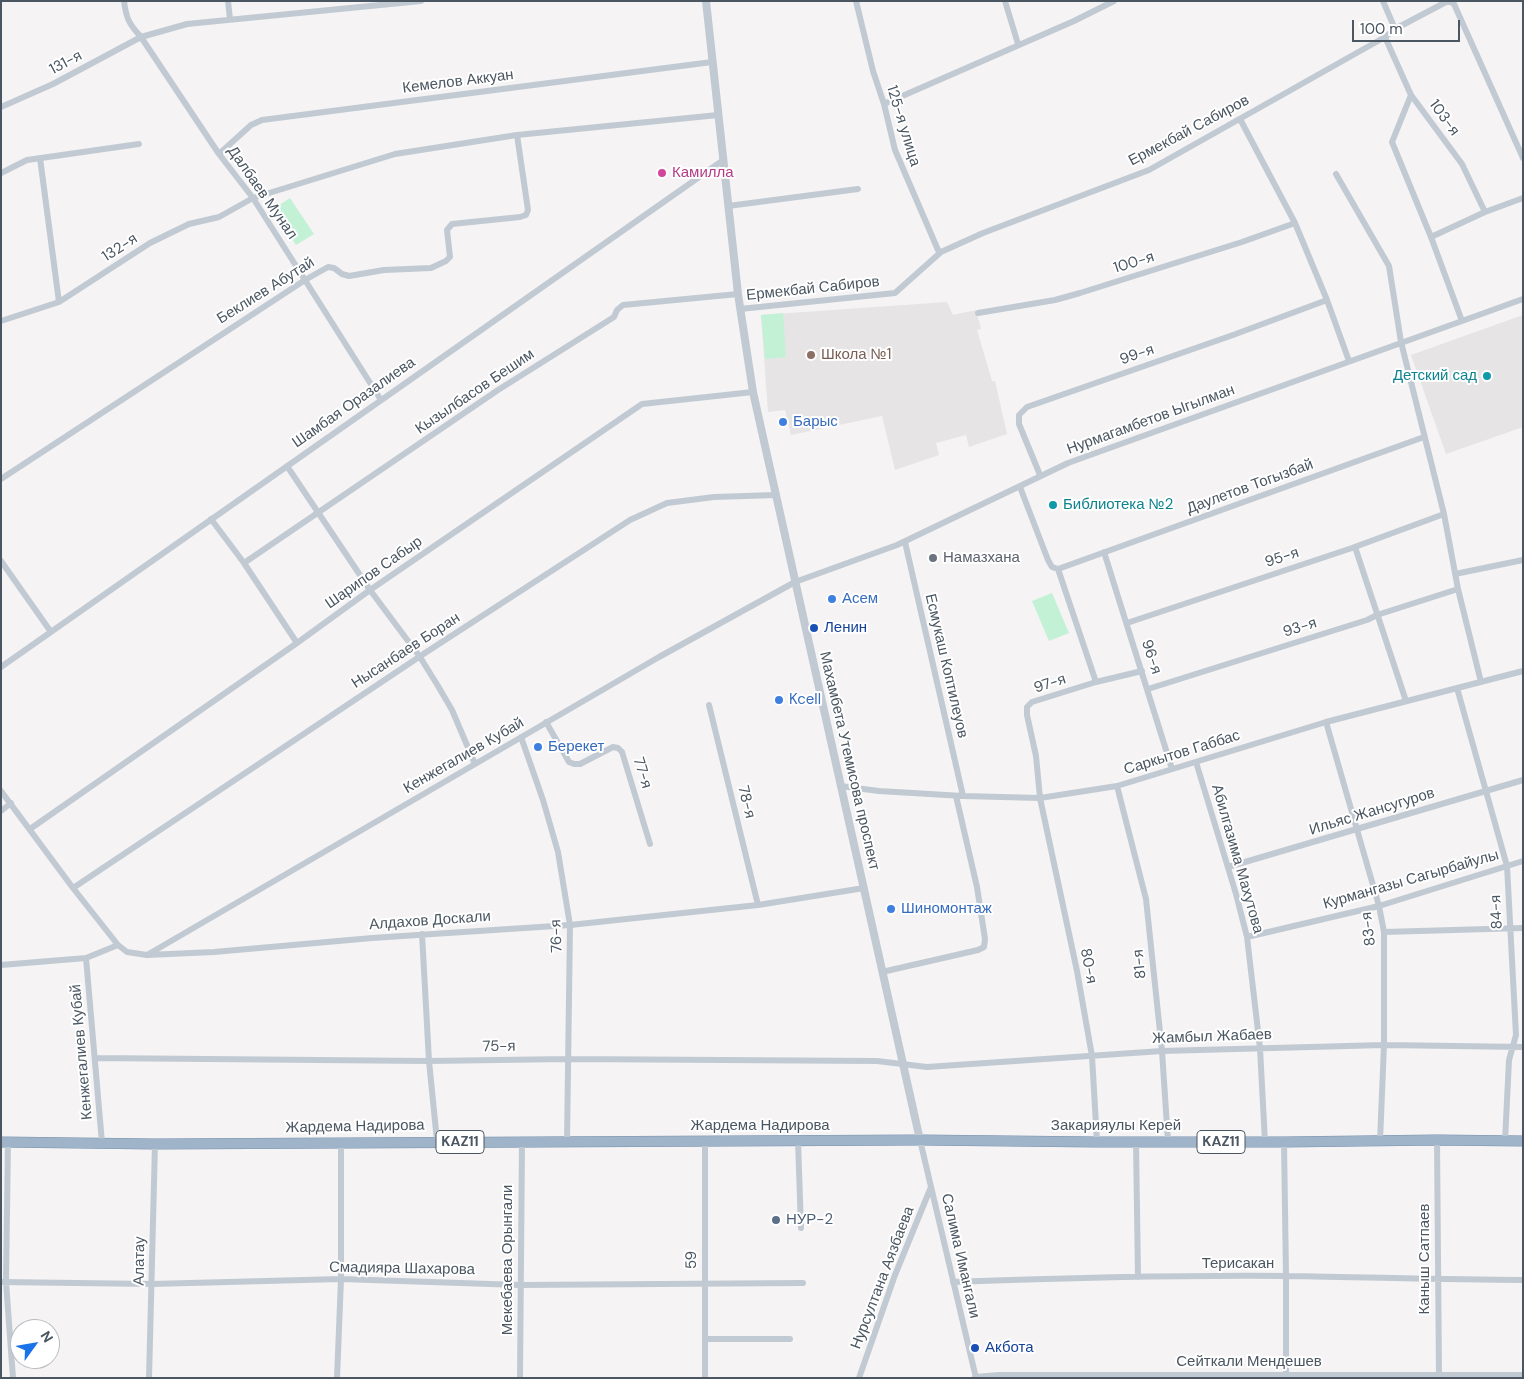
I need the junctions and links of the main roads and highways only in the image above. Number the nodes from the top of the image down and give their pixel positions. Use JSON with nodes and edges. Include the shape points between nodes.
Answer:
{"nodes":[{"id":1,"x":920,"y":1140,"type":"joint"},
{"id":2,"x":1523,"y":1141,"type":"edge"},
{"id":3,"x":4,"y":1142,"type":"edge"}],
"edges":[{"from":1,"to":2,"type":"highway","name":"Закарияулы Керей","number":"KAZ11"},
{"from":1,"to":3,"type":"highway","name":"Жардема Надирова","number":"KAZ11"}]}
